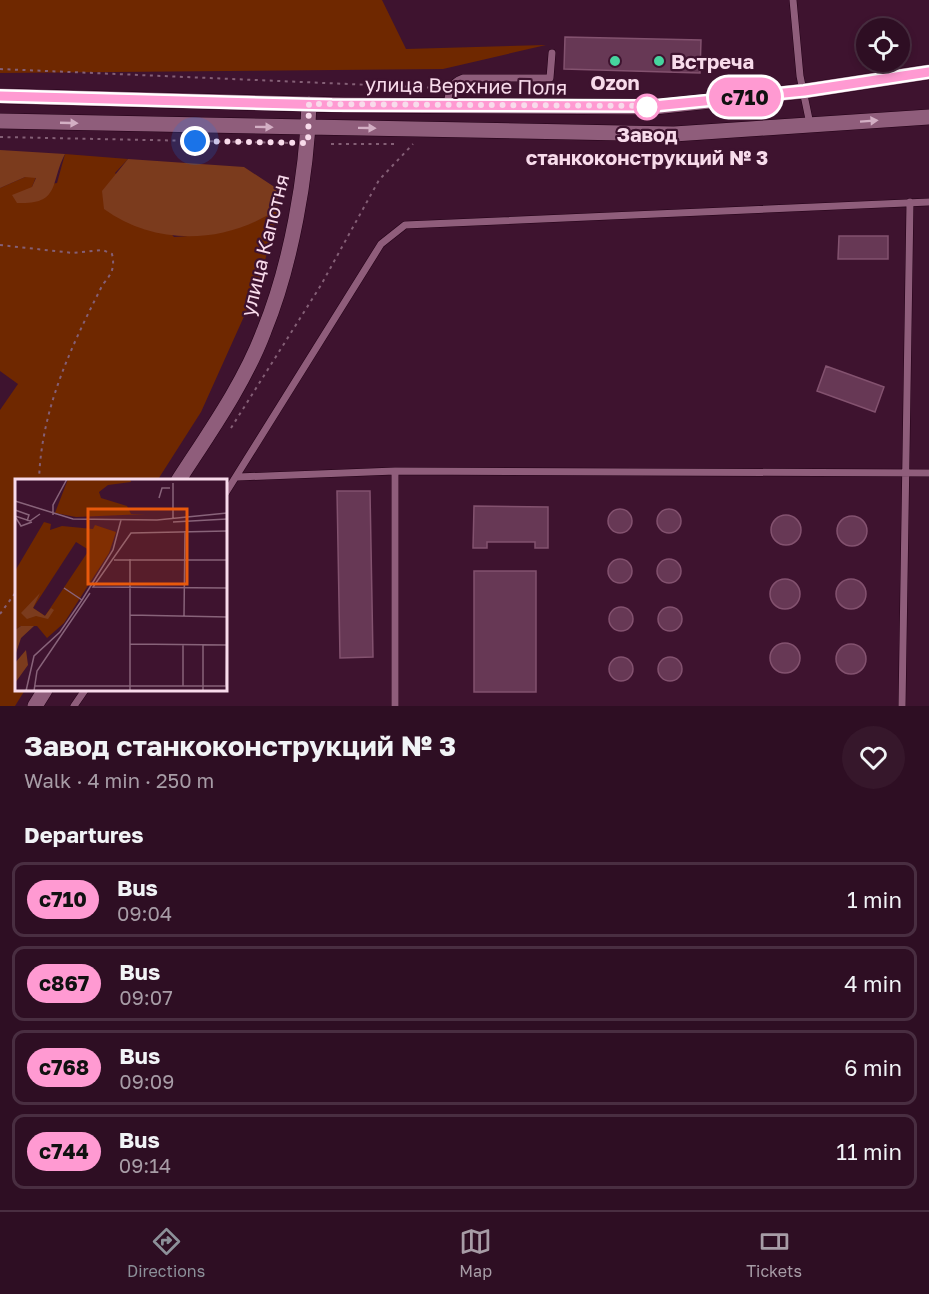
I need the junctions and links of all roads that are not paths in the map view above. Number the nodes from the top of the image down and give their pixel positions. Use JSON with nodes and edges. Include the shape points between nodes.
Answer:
{"nodes":[{"id":1,"x":794,"y":0,"type":"edge"},
{"id":2,"x":552,"y":53,"type":"dead end"},
{"id":3,"x":929,"y":72,"type":"edge"},
{"id":4,"x":804,"y":91,"type":"junction"},
{"id":5,"x":0,"y":96,"type":"edge"},
{"id":6,"x":309,"y":104,"type":"junction"},
{"id":7,"x":447,"y":106,"type":"junction"},
{"id":8,"x":929,"y":117,"type":"edge"},
{"id":9,"x":0,"y":121,"type":"edge"},
{"id":10,"x":810,"y":124,"type":"junction"},
{"id":11,"x":308,"y":136,"type":"junction"},
{"id":12,"x":910,"y":202,"type":"junction"},
{"id":13,"x":929,"y":202,"type":"edge"},
{"id":14,"x":395,"y":471,"type":"junction"},
{"id":15,"x":906,"y":472,"type":"junction"},
{"id":16,"x":929,"y":473,"type":"edge"},
{"id":17,"x":238,"y":477,"type":"junction"},
{"id":18,"x":179,"y":479,"type":"edge"},
{"id":19,"x":226,"y":494,"type":"edge"},
{"id":20,"x":44,"y":691,"type":"edge"},
{"id":21,"x":84,"y":691,"type":"edge"},
{"id":22,"x":35,"y":706,"type":"edge"},
{"id":23,"x":74,"y":706,"type":"edge"},
{"id":24,"x":395,"y":706,"type":"edge"},
{"id":25,"x":902,"y":706,"type":"edge"}],
"edges":[{"from":1,"to":4,"type":"lane"},
{"from":2,"to":7,"type":"lane","via":[[550,78],[463,78],[454,81],[449,89]]},
{"from":3,"to":4,"type":"main road","name":"улица Верхние Поля"},
{"from":4,"to":7,"type":"main road","name":"улица Верхние Поля","via":[[654,106]]},
{"from":4,"to":10,"type":"lane"},
{"from":5,"to":6,"type":"main road","name":"улица Верхние Поля"},
{"from":6,"to":7,"type":"main road","name":"улица Верхние Поля"},
{"from":6,"to":11,"type":"main road","name":"улица Капотня"},
{"from":10,"to":8,"type":"main road","one_way":true},
{"from":9,"to":11,"type":"main road","one_way":true},
{"from":11,"to":10,"type":"main road","one_way":true,"via":[[674,134]]},
{"from":11,"to":18,"type":"main road","name":"улица Капотня","via":[[307,162],[278,294],[264,333],[240,382]]},
{"from":12,"to":13,"type":"lane"},
{"from":12,"to":15,"type":"lane"},
{"from":12,"to":17,"type":"lane","via":[[405,225],[381,244]]},
{"from":14,"to":15,"type":"lane"},
{"from":14,"to":17,"type":"lane"},
{"from":14,"to":24,"type":"lane"},
{"from":15,"to":16,"type":"lane"},
{"from":15,"to":25,"type":"lane"},
{"from":17,"to":19,"type":"lane"},
{"from":20,"to":22,"type":"main road"},
{"from":21,"to":23,"type":"lane"}]}
